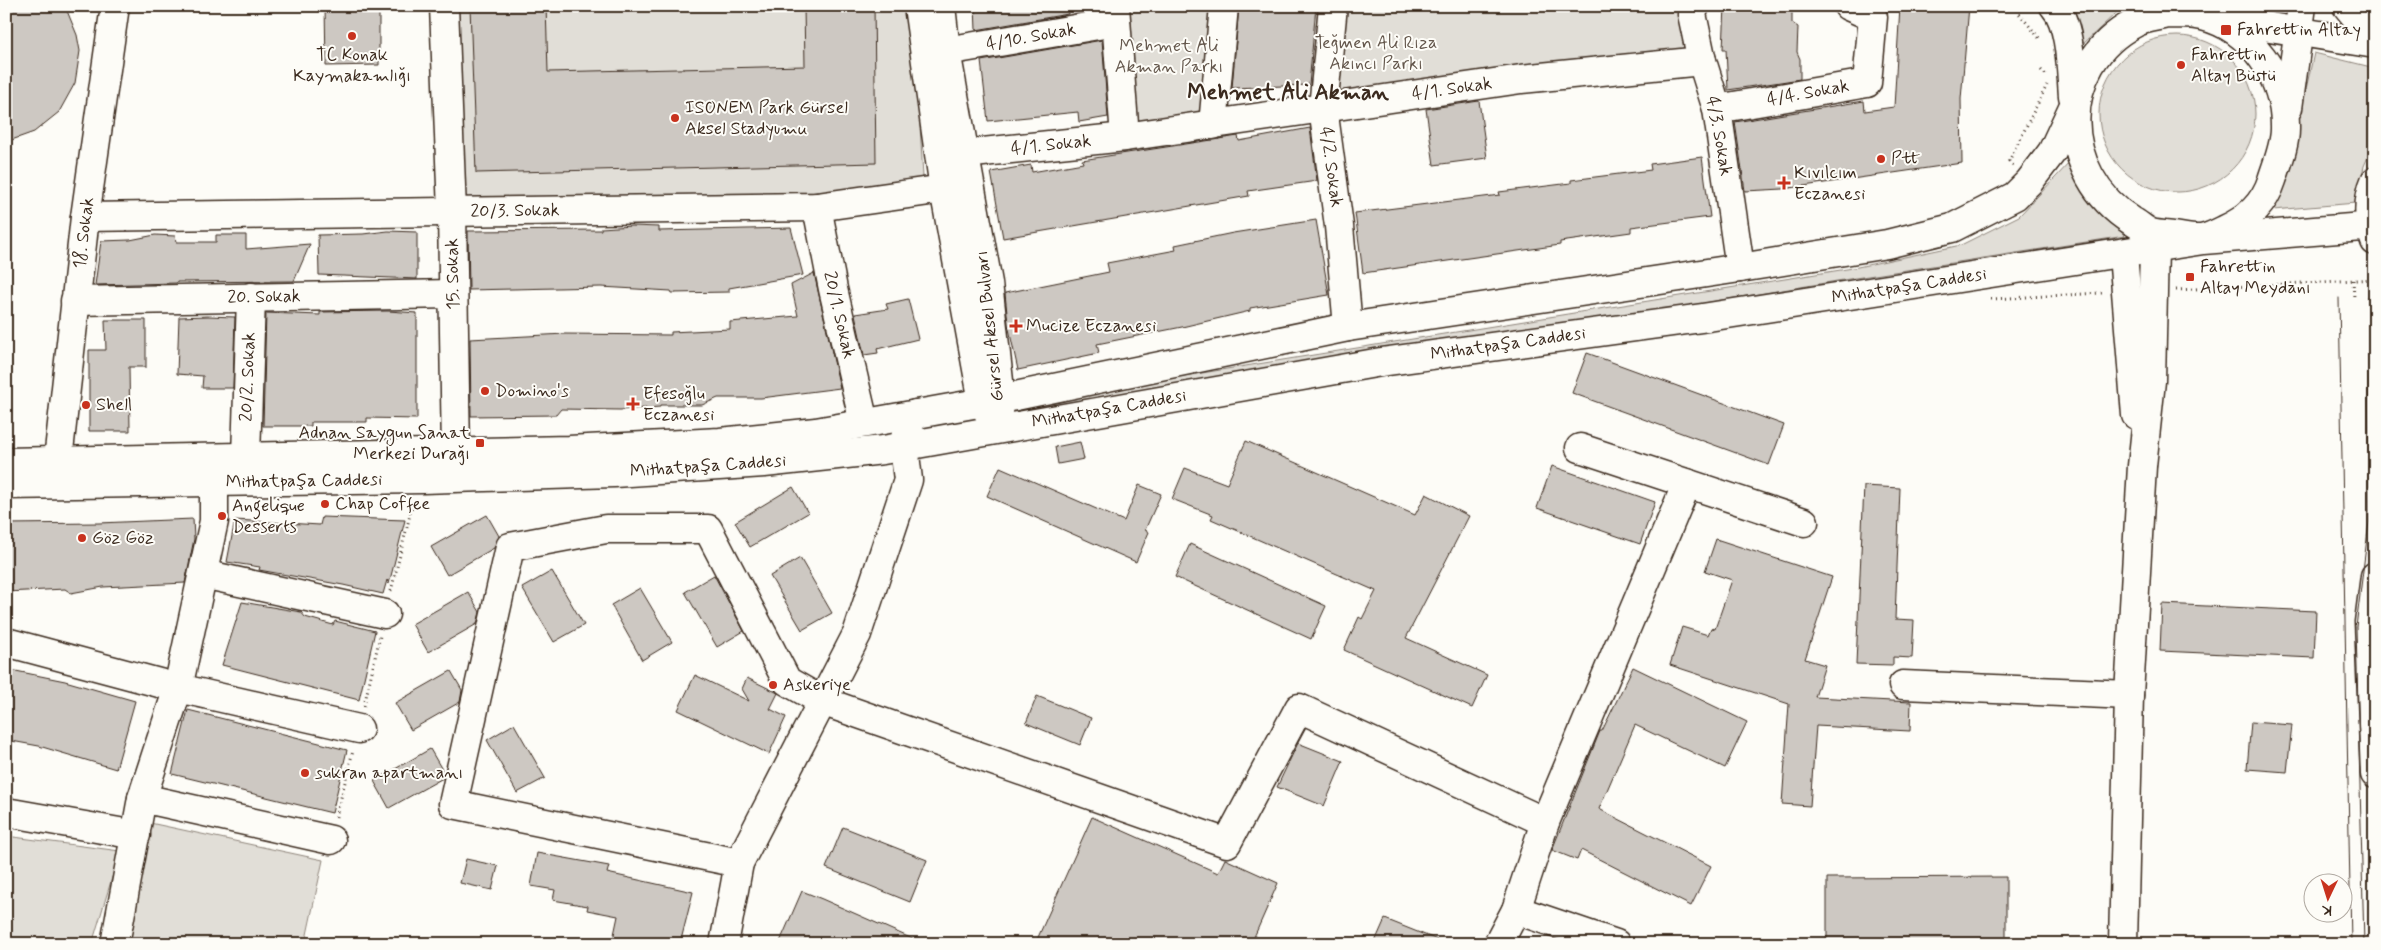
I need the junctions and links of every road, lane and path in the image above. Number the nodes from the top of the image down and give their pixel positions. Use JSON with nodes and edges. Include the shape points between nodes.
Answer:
{"nodes":[{"id":1,"x":115,"y":6,"type":"edge"},
{"id":2,"x":444,"y":6,"type":"edge"},
{"id":3,"x":918,"y":6,"type":"edge"},
{"id":4,"x":941,"y":6,"type":"edge"},
{"id":5,"x":1224,"y":6,"type":"edge"},
{"id":6,"x":1333,"y":6,"type":"edge"},
{"id":7,"x":1848,"y":6,"type":"edge"},
{"id":8,"x":2013,"y":6,"type":"edge"},
{"id":9,"x":2054,"y":6,"type":"edge"},
{"id":10,"x":2347,"y":6,"type":"edge"},
{"id":11,"x":1686,"y":9,"type":"edge"},
{"id":12,"x":2201,"y":9,"type":"edge"},
{"id":13,"x":1115,"y":14,"type":"edge"},
{"id":14,"x":2300,"y":18,"type":"edge"},
{"id":15,"x":2040,"y":39,"type":"dead end"},
{"id":16,"x":2375,"y":40,"type":"edge"},
{"id":17,"x":2375,"y":44,"type":"edge"},
{"id":18,"x":946,"y":51,"type":"junction"},
{"id":19,"x":1702,"y":61,"type":"junction"},
{"id":20,"x":2048,"y":84,"type":"dead end"},
{"id":21,"x":2074,"y":105,"type":"junction"},
{"id":22,"x":1323,"y":108,"type":"junction"},
{"id":23,"x":1716,"y":109,"type":"junction"},
{"id":24,"x":1213,"y":124,"type":"junction"},
{"id":25,"x":2285,"y":129,"type":"junction"},
{"id":26,"x":1125,"y":137,"type":"junction"},
{"id":27,"x":2019,"y":140,"type":"dead end"},
{"id":28,"x":964,"y":154,"type":"junction"},
{"id":29,"x":2375,"y":181,"type":"edge"},
{"id":30,"x":944,"y":189,"type":"junction"},
{"id":31,"x":817,"y":207,"type":"junction"},
{"id":32,"x":452,"y":212,"type":"junction"},
{"id":33,"x":85,"y":216,"type":"junction"},
{"id":34,"x":2373,"y":231,"type":"edge"},
{"id":35,"x":2203,"y":240,"type":"junction"},
{"id":36,"x":2154,"y":248,"type":"junction"},
{"id":37,"x":2123,"y":254,"type":"junction"},
{"id":38,"x":1740,"y":268,"type":"junction"},
{"id":39,"x":2353,"y":280,"type":"dead end"},
{"id":40,"x":452,"y":294,"type":"junction"},
{"id":41,"x":251,"y":297,"type":"junction"},
{"id":42,"x":2354,"y":298,"type":"dead end"},
{"id":43,"x":75,"y":301,"type":"junction"},
{"id":44,"x":1348,"y":327,"type":"junction"},
{"id":45,"x":992,"y":401,"type":"junction"},
{"id":46,"x":916,"y":414,"type":"junction"},
{"id":47,"x":864,"y":423,"type":"junction"},
{"id":48,"x":997,"y":428,"type":"junction"},
{"id":49,"x":904,"y":446,"type":"junction"},
{"id":50,"x":1580,"y":448,"type":"dead end"},
{"id":51,"x":456,"y":452,"type":"junction"},
{"id":52,"x":246,"y":457,"type":"junction"},
{"id":53,"x":194,"y":458,"type":"junction"},
{"id":54,"x":58,"y":460,"type":"junction"},
{"id":55,"x":6,"y":462,"type":"edge"},
{"id":56,"x":2142,"y":466,"type":"junction"},
{"id":57,"x":214,"y":483,"type":"junction"},
{"id":58,"x":1687,"y":483,"type":"junction"},
{"id":59,"x":6,"y":485,"type":"edge"},
{"id":60,"x":1804,"y":522,"type":"dead end"},
{"id":61,"x":203,"y":574,"type":"junction"},
{"id":62,"x":2375,"y":576,"type":"edge"},
{"id":63,"x":385,"y":614,"type":"dead end"},
{"id":64,"x":2372,"y":624,"type":"edge"},
{"id":65,"x":6,"y":642,"type":"edge"},
{"id":66,"x":1904,"y":685,"type":"dead end"},
{"id":67,"x":178,"y":688,"type":"junction"},
{"id":68,"x":2129,"y":694,"type":"junction"},
{"id":69,"x":822,"y":701,"type":"junction"},
{"id":70,"x":358,"y":729,"type":"dead end"},
{"id":71,"x":2375,"y":774,"type":"edge"},
{"id":72,"x":142,"y":798,"type":"junction"},
{"id":73,"x":6,"y":812,"type":"edge"},
{"id":74,"x":1545,"y":822,"type":"junction"},
{"id":75,"x":136,"y":835,"type":"junction"},
{"id":76,"x":331,"y":840,"type":"dead end"},
{"id":77,"x":739,"y":863,"type":"junction"},
{"id":78,"x":124,"y":897,"type":"junction"},
{"id":79,"x":1516,"y":910,"type":"junction"},
{"id":80,"x":108,"y":944,"type":"edge"},
{"id":81,"x":115,"y":944,"type":"edge"},
{"id":82,"x":724,"y":944,"type":"edge"},
{"id":83,"x":1498,"y":944,"type":"edge"},
{"id":84,"x":1616,"y":944,"type":"edge"},
{"id":85,"x":2123,"y":944,"type":"edge"}],
"edges":[{"from":1,"to":33,"type":"main road","name":"18. Sokak"},
{"from":2,"to":32,"type":"main road","name":"15. Sokak"},
{"from":3,"to":30,"type":"main road","name":"Gürsel Aksel Bulvarı"},
{"from":4,"to":18,"type":"main road","name":"Gürsel Aksel Bulvarı"},
{"from":5,"to":24,"type":"main road"},
{"from":6,"to":22,"type":"main road","name":"4/2. Sokak"},
{"from":7,"to":23,"type":"main road","name":"4/4. Sokak","via":[[1873,17],[1867,83]]},
{"from":8,"to":15,"type":"path"},
{"from":9,"to":21,"type":"main road","via":[[2066,34]]},
{"from":10,"to":16,"type":"main road"},
{"from":11,"to":19,"type":"main road","name":"4/3. Sokak"},
{"from":12,"to":14,"type":"main road"},
{"from":12,"to":21,"type":"main road","via":[[2136,22],[2106,42],[2085,71]]},
{"from":12,"to":25,"type":"main road","via":[[2254,45],[2271,70],[2281,99]]},
{"from":13,"to":18,"type":"main road","name":"4/10. Sokak"},
{"from":13,"to":26,"type":"main road"},
{"from":14,"to":17,"type":"main road"},
{"from":14,"to":25,"type":"main road"},
{"from":18,"to":28,"type":"main road","name":"Gürsel Aksel Bulvarı"},
{"from":19,"to":22,"type":"main road","name":"4/1. Sokak","via":[[1521,79]]},
{"from":19,"to":23,"type":"main road","name":"4/3. Sokak"},
{"from":20,"to":27,"type":"path"},
{"from":21,"to":35,"type":"main road","via":[[2076,136],[2085,164],[2094,186],[2114,210],[2152,233]]},
{"from":21,"to":38,"type":"main road","name":"Mithatpaşa Caddesi","via":[[2052,152],[2029,182],[2015,196],[1952,228],[1887,244]]},
{"from":22,"to":24,"type":"main road","name":"4/1. Sokak"},
{"from":22,"to":44,"type":"main road","name":"4/2. Sokak","via":[[1339,226]]},
{"from":23,"to":38,"type":"main road","name":"4/3. Sokak"},
{"from":24,"to":26,"type":"main road","name":"4/1. Sokak"},
{"from":25,"to":35,"type":"main road","via":[[2271,184],[2259,207],[2239,224]]},
{"from":26,"to":28,"type":"main road","name":"4/1. Sokak"},
{"from":28,"to":30,"type":"main road"},
{"from":28,"to":45,"type":"main road","name":"Gürsel Aksel Bulvarı","via":[[988,283]]},
{"from":29,"to":34,"type":"main road","via":[[2372,188]]},
{"from":30,"to":31,"type":"main road","name":"20/3. Sokak"},
{"from":30,"to":45,"type":"main road","name":"Gürsel Aksel Bulvarı"},
{"from":31,"to":32,"type":"main road","name":"20/3. Sokak"},
{"from":31,"to":47,"type":"main road","name":"20/1. Sokak"},
{"from":32,"to":33,"type":"main road","name":"20/3. Sokak"},
{"from":32,"to":40,"type":"main road","name":"15. Sokak"},
{"from":33,"to":43,"type":"main road","name":"18. Sokak"},
{"from":34,"to":35,"type":"main road"},
{"from":35,"to":36,"type":"main road","name":"Mithatpaşa Caddesi"},
{"from":36,"to":37,"type":"main road","name":"Mithatpaşa Caddesi"},
{"from":36,"to":56,"type":"main road","via":[[2151,381]]},
{"from":37,"to":48,"type":"main road","name":"Mithatpaşa Caddesi","via":[[1381,362]]},
{"from":37,"to":56,"type":"main road","via":[[2131,372]]},
{"from":38,"to":44,"type":"main road","name":"Mithatpaşa Caddesi"},
{"from":39,"to":42,"type":"path"},
{"from":40,"to":41,"type":"main road","name":"20. Sokak"},
{"from":40,"to":51,"type":"main road","name":"15. Sokak"},
{"from":41,"to":43,"type":"main road","name":"20. Sokak"},
{"from":41,"to":52,"type":"main road","name":"20/2. Sokak"},
{"from":43,"to":54,"type":"main road","name":"18. Sokak"},
{"from":44,"to":45,"type":"main road","name":"Mithatpaşa Caddesi"},
{"from":45,"to":46,"type":"main road","name":"Mithatpaşa Caddesi"},
{"from":45,"to":48,"type":"main road","name":"Gürsel Aksel Bulvarı"},
{"from":46,"to":47,"type":"main road","name":"Mithatpaşa Caddesi"},
{"from":46,"to":49,"type":"main road","via":[[906,427]]},
{"from":47,"to":51,"type":"main road","name":"Mithatpaşa Caddesi","via":[[816,432],[720,442]]},
{"from":48,"to":49,"type":"main road","name":"Mithatpaşa Caddesi"},
{"from":49,"to":57,"type":"main road","name":"Mithatpaşa Caddesi","via":[[764,463],[614,473]]},
{"from":49,"to":69,"type":"main road","via":[[908,480],[857,634]]},
{"from":50,"to":58,"type":"main road"},
{"from":51,"to":52,"type":"main road","name":"Mithatpaşa Caddesi"},
{"from":52,"to":53,"type":"main road","name":"Mithatpaşa Caddesi"},
{"from":53,"to":54,"type":"main road","name":"Mithatpaşa Caddesi"},
{"from":53,"to":57,"type":"main road"},
{"from":54,"to":55,"type":"main road","name":"Mithatpaşa Caddesi"},
{"from":56,"to":68,"type":"main road"},
{"from":57,"to":59,"type":"main road","name":"Mithatpaşa Caddesi"},
{"from":57,"to":61,"type":"main road","via":[[214,521]]},
{"from":58,"to":60,"type":"main road"},
{"from":58,"to":74,"type":"main road"},
{"from":61,"to":63,"type":"main road"},
{"from":61,"to":67,"type":"main road"},
{"from":62,"to":64,"type":"main road"},
{"from":64,"to":71,"type":"main road"},
{"from":65,"to":67,"type":"main road"},
{"from":66,"to":68,"type":"main road"},
{"from":67,"to":70,"type":"main road"},
{"from":67,"to":72,"type":"main road"},
{"from":68,"to":85,"type":"main road"},
{"from":69,"to":74,"type":"main road","via":[[1227,842],[1299,708]]},
{"from":69,"to":77,"type":"main road"},
{"from":69,"to":77,"type":"main road","via":[[787,680],[708,529],[606,529],[510,547],[453,804]]},
{"from":72,"to":75,"type":"main road"},
{"from":72,"to":76,"type":"main road"},
{"from":73,"to":75,"type":"main road"},
{"from":74,"to":79,"type":"main road"},
{"from":75,"to":78,"type":"main road"},
{"from":77,"to":82,"type":"main road"},
{"from":78,"to":80,"type":"main road"},
{"from":78,"to":81,"type":"main road"},
{"from":79,"to":83,"type":"main road"},
{"from":79,"to":84,"type":"main road"}]}
